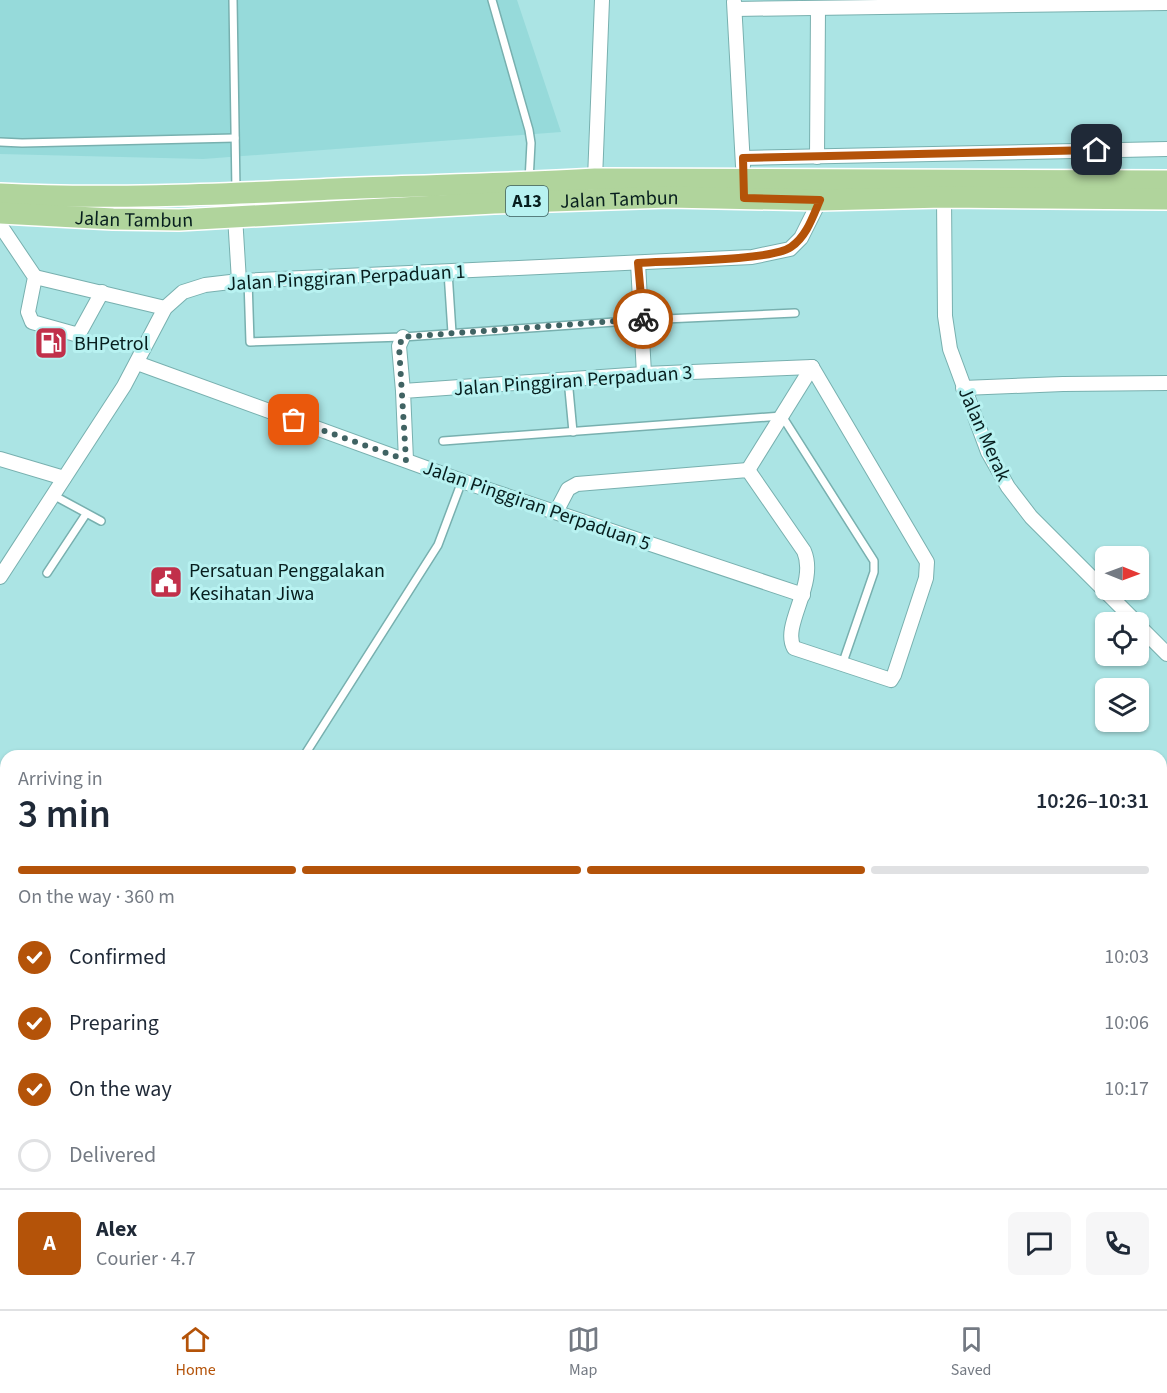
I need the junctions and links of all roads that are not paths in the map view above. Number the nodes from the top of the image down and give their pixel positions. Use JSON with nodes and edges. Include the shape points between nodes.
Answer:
{"nodes":[{"id":1,"x":233,"y":0,"type":"edge"},
{"id":2,"x":492,"y":0,"type":"edge"},
{"id":3,"x":602,"y":0,"type":"edge"},
{"id":4,"x":1167,"y":3,"type":"edge"},
{"id":5,"x":735,"y":4,"type":"edge"},
{"id":6,"x":818,"y":8,"type":"junction"},
{"id":7,"x":235,"y":138,"type":"junction"},
{"id":8,"x":0,"y":142,"type":"edge"},
{"id":9,"x":1167,"y":149,"type":"edge"},
{"id":10,"x":817,"y":157,"type":"junction"},
{"id":11,"x":743,"y":178,"type":"junction"},
{"id":12,"x":595,"y":179,"type":"junction"},
{"id":13,"x":1167,"y":181,"type":"edge"},
{"id":14,"x":529,"y":183,"type":"junction"},
{"id":15,"x":0,"y":194,"type":"edge"},
{"id":16,"x":236,"y":194,"type":"junction"},
{"id":17,"x":97,"y":196,"type":"junction"},
{"id":18,"x":944,"y":197,"type":"junction"},
{"id":19,"x":631,"y":198,"type":"junction"},
{"id":20,"x":1167,"y":199,"type":"edge"},
{"id":21,"x":820,"y":200,"type":"junction"},
{"id":22,"x":480,"y":204,"type":"junction"},
{"id":23,"x":390,"y":208,"type":"junction"},
{"id":24,"x":0,"y":213,"type":"edge"},
{"id":25,"x":235,"y":216,"type":"junction"},
{"id":26,"x":0,"y":225,"type":"edge"},
{"id":27,"x":638,"y":263,"type":"junction"},
{"id":28,"x":448,"y":273,"type":"junction"},
{"id":29,"x":35,"y":277,"type":"junction"},
{"id":30,"x":244,"y":281,"type":"junction"},
{"id":31,"x":102,"y":292,"type":"junction"},
{"id":32,"x":165,"y":308,"type":"junction"},
{"id":33,"x":795,"y":314,"type":"dead end"},
{"id":34,"x":643,"y":320,"type":"junction"},
{"id":35,"x":452,"y":333,"type":"junction"},
{"id":36,"x":403,"y":337,"type":"junction"},
{"id":37,"x":137,"y":363,"type":"junction"},
{"id":38,"x":812,"y":367,"type":"junction"},
{"id":39,"x":644,"y":374,"type":"junction"},
{"id":40,"x":568,"y":380,"type":"junction"},
{"id":41,"x":1167,"y":383,"type":"edge"},
{"id":42,"x":963,"y":388,"type":"junction"},
{"id":43,"x":403,"y":391,"type":"junction"},
{"id":44,"x":782,"y":416,"type":"junction"},
{"id":45,"x":573,"y":432,"type":"junction"},
{"id":46,"x":443,"y":441,"type":"dead end"},
{"id":47,"x":0,"y":459,"type":"edge"},
{"id":48,"x":406,"y":460,"type":"junction"},
{"id":49,"x":748,"y":470,"type":"junction"},
{"id":50,"x":64,"y":478,"type":"junction"},
{"id":51,"x":462,"y":481,"type":"junction"},
{"id":52,"x":53,"y":495,"type":"junction"},
{"id":53,"x":556,"y":512,"type":"junction"},
{"id":54,"x":86,"y":514,"type":"junction"},
{"id":55,"x":101,"y":521,"type":"dead end"},
{"id":56,"x":47,"y":573,"type":"dead end"},
{"id":57,"x":0,"y":577,"type":"edge"},
{"id":58,"x":803,"y":595,"type":"junction"},
{"id":59,"x":1125,"y":612,"type":"edge"},
{"id":60,"x":1149,"y":636,"type":"edge"},
{"id":61,"x":1167,"y":654,"type":"edge"},
{"id":62,"x":842,"y":664,"type":"junction"},
{"id":63,"x":308,"y":750,"type":"edge"}],
"edges":[{"from":1,"to":7,"type":"lane"},
{"from":2,"to":14,"type":"lane","via":[[530,130]]},
{"from":3,"to":12,"type":"street"},
{"from":4,"to":6,"type":"street"},
{"from":5,"to":6,"type":"street"},
{"from":5,"to":11,"type":"street"},
{"from":6,"to":10,"type":"street"},
{"from":7,"to":8,"type":"lane"},
{"from":7,"to":16,"type":"lane"},
{"from":9,"to":10,"type":"street"},
{"from":10,"to":11,"type":"street"},
{"from":11,"to":12,"type":"main road","name":"Jalan Tambun","number":"A13"},
{"from":11,"to":13,"type":"main road","name":"Jalan Tambun","number":"A13"},
{"from":11,"to":19,"type":"main road","name":"Jalan Tambun","number":"A13"},
{"from":11,"to":21,"type":"main road","name":"Jalan Tambun","number":"A13"},
{"from":12,"to":14,"type":"main road","name":"Jalan Tambun","number":"A13"},
{"from":14,"to":16,"type":"main road","name":"Jalan Tambun","number":"A13"},
{"from":14,"to":19,"type":"main road","via":[[534,194],[542,197]]},
{"from":14,"to":22,"type":"main road","via":[[518,194]]},
{"from":15,"to":17,"type":"main road","name":"Jalan Tambun","number":"A13"},
{"from":16,"to":17,"type":"main road","name":"Jalan Tambun","number":"A13"},
{"from":16,"to":23,"type":"main road","via":[[254,205],[269,207]]},
{"from":17,"to":25,"type":"main road","via":[[221,200],[231,204]]},
{"from":18,"to":20,"type":"main road","name":"Jalan Tambun"},
{"from":18,"to":21,"type":"main road","name":"Jalan Tambun"},
{"from":18,"to":42,"type":"street","name":"Jalan Merak","via":[[945,316],[950,349]]},
{"from":19,"to":22,"type":"main road","name":"Jalan Tambun","number":"A13"},
{"from":21,"to":27,"type":"street","name":"Jalan Pinggiran Perpaduan 1","via":[[801,238],[790,249],[752,257]]},
{"from":22,"to":23,"type":"main road","name":"Jalan Tambun","number":"A13"},
{"from":23,"to":25,"type":"main road","name":"Jalan Tambun","number":"A13"},
{"from":24,"to":25,"type":"main road","name":"Jalan Tambun","number":"A13","via":[[179,220]]},
{"from":25,"to":30,"type":"street"},
{"from":26,"to":29,"type":"street"},
{"from":27,"to":28,"type":"street","name":"Jalan Pinggiran Perpaduan 1"},
{"from":27,"to":34,"type":"street"},
{"from":28,"to":30,"type":"street","name":"Jalan Pinggiran Perpaduan 1"},
{"from":28,"to":35,"type":"lane"},
{"from":29,"to":31,"type":"street"},
{"from":29,"to":31,"type":"street","via":[[29,318],[71,335],[80,332]]},
{"from":30,"to":32,"type":"street","name":"Jalan Pinggiran Perpaduan 1","via":[[183,292]]},
{"from":30,"to":36,"type":"lane","via":[[250,342]]},
{"from":31,"to":32,"type":"street"},
{"from":32,"to":37,"type":"street","name":"Jalan Pinggiran Perpaduan 1"},
{"from":33,"to":34,"type":"lane"},
{"from":34,"to":35,"type":"lane"},
{"from":34,"to":39,"type":"street"},
{"from":35,"to":36,"type":"lane"},
{"from":36,"to":43,"type":"street","via":[[399,346]]},
{"from":37,"to":48,"type":"street","name":"Jalan Pinggiran Perpaduan 5"},
{"from":37,"to":50,"type":"street","name":"Jalan Pinggiran Perpaduan 1"},
{"from":38,"to":39,"type":"street","name":"Jalan Pinggiran Perpaduan 3"},
{"from":38,"to":44,"type":"street"},
{"from":38,"to":62,"type":"street","via":[[927,562],[926,578],[892,678],[888,680]]},
{"from":39,"to":40,"type":"street","name":"Jalan Pinggiran Perpaduan 3"},
{"from":40,"to":43,"type":"street","name":"Jalan Pinggiran Perpaduan 3"},
{"from":40,"to":45,"type":"lane"},
{"from":41,"to":42,"type":"street"},
{"from":42,"to":59,"type":"street","name":"Jalan Merak","via":[[988,452],[1008,488],[1030,517]]},
{"from":43,"to":48,"type":"street"},
{"from":44,"to":45,"type":"lane"},
{"from":44,"to":49,"type":"street"},
{"from":44,"to":62,"type":"lane","via":[[874,561],[874,572]]},
{"from":45,"to":46,"type":"lane"},
{"from":47,"to":50,"type":"street"},
{"from":48,"to":51,"type":"street","name":"Jalan Pinggiran Perpaduan 5"},
{"from":49,"to":53,"type":"street","via":[[577,484],[568,489]]},
{"from":49,"to":58,"type":"street","via":[[804,551],[808,568]]},
{"from":50,"to":52,"type":"street","name":"Jalan Pinggiran Perpaduan 1"},
{"from":51,"to":53,"type":"street","name":"Jalan Pinggiran Perpaduan 5"},
{"from":51,"to":63,"type":"lane","via":[[438,545]]},
{"from":52,"to":54,"type":"lane"},
{"from":52,"to":57,"type":"street","name":"Jalan Pinggiran Perpaduan 1"},
{"from":53,"to":58,"type":"street","name":"Jalan Pinggiran Perpaduan 5"},
{"from":54,"to":55,"type":"lane"},
{"from":54,"to":56,"type":"lane"},
{"from":58,"to":62,"type":"street","via":[[790,641],[794,648]]},
{"from":60,"to":61,"type":"street","name":"Jalan Merak"}]}
